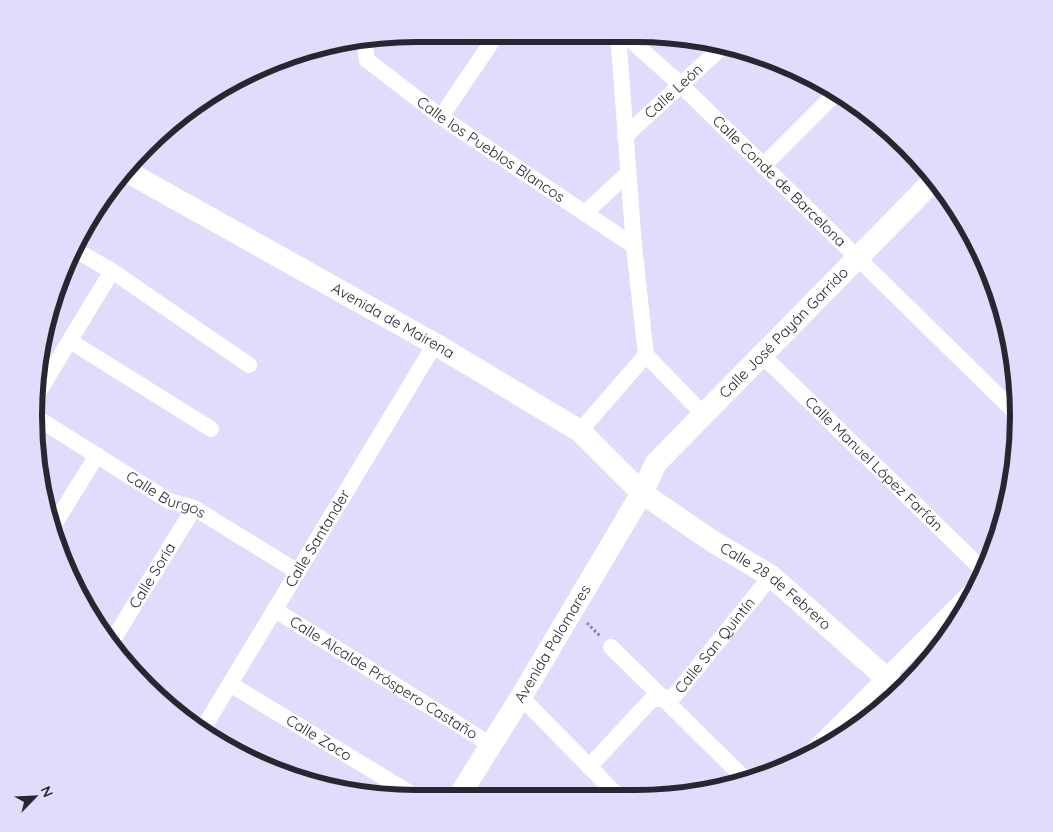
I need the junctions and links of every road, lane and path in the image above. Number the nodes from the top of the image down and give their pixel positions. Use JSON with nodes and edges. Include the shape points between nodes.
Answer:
{"nodes":[{"id":1,"x":492,"y":42,"type":"edge"},
{"id":2,"x":619,"y":42,"type":"edge"},
{"id":3,"x":633,"y":42,"type":"edge"},
{"id":4,"x":365,"y":46,"type":"edge"},
{"id":5,"x":717,"y":51,"type":"edge"},
{"id":6,"x":681,"y":85,"type":"junction"},
{"id":7,"x":832,"y":97,"type":"edge"},
{"id":8,"x":441,"y":117,"type":"junction"},
{"id":9,"x":625,"y":136,"type":"junction"},
{"id":10,"x":763,"y":166,"type":"junction"},
{"id":11,"x":628,"y":173,"type":"junction"},
{"id":12,"x":132,"y":174,"type":"edge"},
{"id":13,"x":931,"y":186,"type":"edge"},
{"id":14,"x":585,"y":213,"type":"junction"},
{"id":15,"x":634,"y":246,"type":"junction"},
{"id":16,"x":80,"y":253,"type":"edge"},
{"id":17,"x":858,"y":258,"type":"junction"},
{"id":18,"x":112,"y":271,"type":"junction"},
{"id":19,"x":70,"y":341,"type":"junction"},
{"id":20,"x":435,"y":344,"type":"junction"},
{"id":21,"x":646,"y":355,"type":"junction"},
{"id":22,"x":762,"y":355,"type":"junction"},
{"id":23,"x":249,"y":365,"type":"dead end"},
{"id":24,"x":44,"y":383,"type":"edge"},
{"id":25,"x":1010,"y":407,"type":"edge"},
{"id":26,"x":704,"y":415,"type":"junction"},
{"id":27,"x":42,"y":421,"type":"edge"},
{"id":28,"x":211,"y":430,"type":"dead end"},
{"id":29,"x":580,"y":431,"type":"junction"},
{"id":30,"x":97,"y":455,"type":"junction"},
{"id":31,"x":642,"y":493,"type":"junction"},
{"id":32,"x":194,"y":508,"type":"junction"},
{"id":33,"x":57,"y":520,"type":"edge"},
{"id":34,"x":979,"y":566,"type":"edge"},
{"id":35,"x":298,"y":572,"type":"junction"},
{"id":36,"x":771,"y":576,"type":"junction"},
{"id":37,"x":573,"y":609,"type":"junction"},
{"id":38,"x":275,"y":610,"type":"junction"},
{"id":39,"x":956,"y":610,"type":"edge"},
{"id":40,"x":115,"y":637,"type":"edge"},
{"id":41,"x":611,"y":647,"type":"joint"},
{"id":42,"x":893,"y":683,"type":"edge"},
{"id":43,"x":230,"y":684,"type":"junction"},
{"id":44,"x":521,"y":697,"type":"junction"},
{"id":45,"x":664,"y":699,"type":"junction"},
{"id":46,"x":205,"y":725,"type":"edge"},
{"id":47,"x":834,"y":733,"type":"edge"},
{"id":48,"x":492,"y":745,"type":"junction"},
{"id":49,"x":589,"y":767,"type":"junction"},
{"id":50,"x":742,"y":775,"type":"edge"},
{"id":51,"x":404,"y":789,"type":"edge"},
{"id":52,"x":466,"y":790,"type":"edge"},
{"id":53,"x":613,"y":790,"type":"edge"}],
"edges":[{"from":1,"to":8,"type":"street"},
{"from":2,"to":9,"type":"street"},
{"from":3,"to":6,"type":"street","name":"Calle Conde de Barcelona"},
{"from":4,"to":8,"type":"street","name":"Calle los Pueblos Blancos","via":[[367,60]]},
{"from":5,"to":6,"type":"street","name":"Calle León"},
{"from":6,"to":9,"type":"street","name":"Calle León"},
{"from":6,"to":10,"type":"street","name":"Calle Conde de Barcelona"},
{"from":7,"to":10,"type":"street"},
{"from":8,"to":14,"type":"street","name":"Calle los Pueblos Blancos"},
{"from":9,"to":11,"type":"street"},
{"from":10,"to":17,"type":"street","name":"Calle Conde de Barcelona"},
{"from":11,"to":14,"type":"street"},
{"from":11,"to":15,"type":"street"},
{"from":12,"to":20,"type":"street","name":"Avenida de Mairena"},
{"from":13,"to":17,"type":"street","name":"Calle José Payán Garrido"},
{"from":14,"to":15,"type":"street","name":"Calle los Pueblos Blancos"},
{"from":15,"to":21,"type":"street"},
{"from":16,"to":18,"type":"street"},
{"from":17,"to":22,"type":"street","name":"Calle José Payán Garrido"},
{"from":17,"to":25,"type":"street","name":"Calle Conde de Barcelona"},
{"from":18,"to":19,"type":"street"},
{"from":18,"to":23,"type":"street"},
{"from":19,"to":24,"type":"street"},
{"from":19,"to":28,"type":"street"},
{"from":20,"to":29,"type":"street","name":"Avenida de Mairena"},
{"from":20,"to":35,"type":"street","name":"Calle Santander"},
{"from":21,"to":26,"type":"street"},
{"from":21,"to":29,"type":"street"},
{"from":22,"to":26,"type":"street","name":"Calle José Payán Garrido"},
{"from":22,"to":34,"type":"street","name":"Calle Manuel López Farfán"},
{"from":26,"to":31,"type":"street","name":"Calle José Payán Garrido","via":[[656,463]]},
{"from":27,"to":30,"type":"street","name":"Calle Burgos"},
{"from":29,"to":31,"type":"street","name":"Avenida de Mairena"},
{"from":30,"to":32,"type":"street","name":"Calle Burgos","via":[[169,501]]},
{"from":30,"to":33,"type":"street"},
{"from":31,"to":36,"type":"street","name":"Calle 28 de Febrero"},
{"from":31,"to":37,"type":"street","name":"Avenida Palomares"},
{"from":32,"to":35,"type":"street","name":"Calle Burgos"},
{"from":32,"to":40,"type":"street","name":"Calle Soria"},
{"from":35,"to":38,"type":"street","name":"Calle Santander"},
{"from":36,"to":42,"type":"street","name":"Calle 28 de Febrero"},
{"from":36,"to":45,"type":"street","name":"Calle San Quintín","via":[[675,695]]},
{"from":37,"to":41,"type":"path"},
{"from":37,"to":44,"type":"street","name":"Avenida Palomares"},
{"from":38,"to":43,"type":"street","name":"Calle Santander"},
{"from":38,"to":48,"type":"street","name":"Calle Alcalde Próspero Castaño"},
{"from":39,"to":42,"type":"street"},
{"from":41,"to":45,"type":"street"},
{"from":42,"to":47,"type":"street"},
{"from":43,"to":46,"type":"street","name":"Calle Santander"},
{"from":43,"to":51,"type":"street","name":"Calle Zoco"},
{"from":44,"to":48,"type":"street","name":"Avenida Palomares"},
{"from":44,"to":49,"type":"street"},
{"from":45,"to":49,"type":"street","name":"Calle San Quintín","via":[[652,699]]},
{"from":45,"to":50,"type":"street"},
{"from":48,"to":52,"type":"street","name":"Avenida Palomares"},
{"from":49,"to":53,"type":"street"}]}
